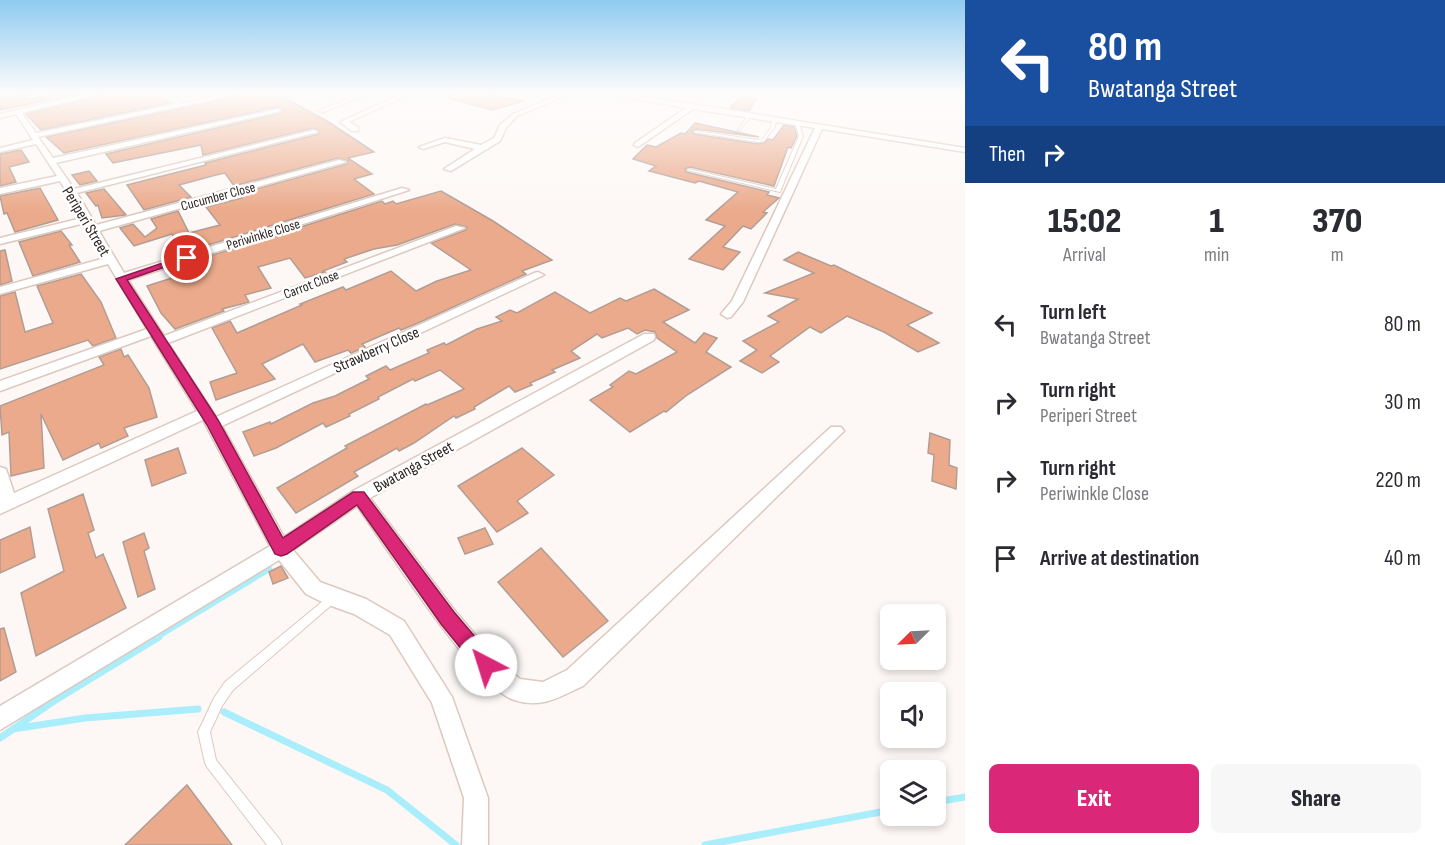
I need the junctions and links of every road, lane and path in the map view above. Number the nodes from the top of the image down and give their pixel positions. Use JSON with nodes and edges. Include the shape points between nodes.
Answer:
{"nodes":[{"id":1,"x":33,"y":133,"type":"edge"},
{"id":2,"x":56,"y":133,"type":"edge"},
{"id":3,"x":175,"y":133,"type":"edge"},
{"id":4,"x":308,"y":133,"type":"edge"},
{"id":5,"x":500,"y":133,"type":"edge"},
{"id":6,"x":654,"y":133,"type":"edge"},
{"id":7,"x":706,"y":133,"type":"edge"},
{"id":8,"x":769,"y":133,"type":"edge"},
{"id":9,"x":800,"y":133,"type":"edge"},
{"id":10,"x":816,"y":133,"type":"edge"},
{"id":11,"x":860,"y":133,"type":"edge"},
{"id":12,"x":36,"y":138,"type":"junction"},
{"id":13,"x":638,"y":145,"type":"dead end"},
{"id":14,"x":423,"y":147,"type":"dead end"},
{"id":15,"x":482,"y":148,"type":"junction"},
{"id":16,"x":0,"y":150,"type":"edge"},
{"id":17,"x":965,"y":150,"type":"edge"},
{"id":18,"x":52,"y":160,"type":"junction"},
{"id":19,"x":342,"y":162,"type":"dead end"},
{"id":20,"x":448,"y":169,"type":"dead end"},
{"id":21,"x":689,"y":170,"type":"dead end"},
{"id":22,"x":61,"y":178,"type":"junction"},
{"id":23,"x":405,"y":190,"type":"dead end"},
{"id":24,"x":0,"y":191,"type":"edge"},
{"id":25,"x":72,"y":192,"type":"junction"},
{"id":26,"x":91,"y":224,"type":"junction"},
{"id":27,"x":460,"y":228,"type":"dead end"},
{"id":28,"x":0,"y":242,"type":"edge"},
{"id":29,"x":111,"y":260,"type":"junction"},
{"id":30,"x":538,"y":275,"type":"dead end"},
{"id":31,"x":121,"y":279,"type":"junction"},
{"id":32,"x":0,"y":291,"type":"edge"},
{"id":33,"x":727,"y":314,"type":"dead end"},
{"id":34,"x":157,"y":336,"type":"junction"},
{"id":35,"x":649,"y":337,"type":"dead end"},
{"id":36,"x":0,"y":386,"type":"edge"},
{"id":37,"x":209,"y":418,"type":"junction"},
{"id":38,"x":836,"y":431,"type":"dead end"},
{"id":39,"x":0,"y":473,"type":"edge"},
{"id":40,"x":358,"y":496,"type":"junction"},
{"id":41,"x":4,"y":505,"type":"edge"},
{"id":42,"x":281,"y":549,"type":"junction"},
{"id":43,"x":333,"y":598,"type":"junction"},
{"id":44,"x":0,"y":719,"type":"edge"},
{"id":45,"x":275,"y":845,"type":"edge"},
{"id":46,"x":475,"y":845,"type":"edge"}],
"edges":[{"from":1,"to":12,"type":"street","name":"Periperi Street"},
{"from":2,"to":12,"type":"street"},
{"from":3,"to":18,"type":"street"},
{"from":4,"to":25,"type":"street"},
{"from":5,"to":15,"type":"street"},
{"from":6,"to":13,"type":"street"},
{"from":7,"to":8,"type":"lane","via":[[758,141]]},
{"from":9,"to":21,"type":"lane","via":[[778,191]]},
{"from":10,"to":33,"type":"street","via":[[737,302]]},
{"from":11,"to":17,"type":"street"},
{"from":12,"to":16,"type":"street"},
{"from":12,"to":18,"type":"street","name":"Periperi Street"},
{"from":14,"to":15,"type":"street","via":[[445,140]]},
{"from":15,"to":20,"type":"street"},
{"from":18,"to":22,"type":"street","name":"Periperi Street"},
{"from":19,"to":26,"type":"street","name":"Cucumber Close"},
{"from":22,"to":24,"type":"street"},
{"from":22,"to":25,"type":"street","name":"Periperi Street"},
{"from":23,"to":31,"type":"street","name":"Periwinkle Close"},
{"from":25,"to":26,"type":"street","name":"Periperi Street"},
{"from":26,"to":28,"type":"street","name":"Cucumber Close"},
{"from":26,"to":29,"type":"street","name":"Periperi Street"},
{"from":27,"to":34,"type":"street","name":"Carrot Close"},
{"from":29,"to":31,"type":"street","name":"Periperi Street"},
{"from":29,"to":32,"type":"street"},
{"from":30,"to":37,"type":"street","name":"Strawberry Close"},
{"from":31,"to":34,"type":"street","name":"Periperi Street"},
{"from":34,"to":36,"type":"street","name":"Carrot Close"},
{"from":34,"to":37,"type":"street","name":"Periperi Street"},
{"from":35,"to":40,"type":"street","name":"Bwatanga Street"},
{"from":37,"to":41,"type":"street","name":"Strawberry Close"},
{"from":37,"to":42,"type":"street","name":"Periperi Street"},
{"from":38,"to":40,"type":"street","via":[[575,678],[544,693],[516,690],[486,665]]},
{"from":39,"to":41,"type":"street"},
{"from":40,"to":42,"type":"street","name":"Bwatanga Street"},
{"from":42,"to":43,"type":"street","name":"Periperi Street","via":[[313,588]]},
{"from":42,"to":44,"type":"street","name":"Bwatanga Street"},
{"from":43,"to":45,"type":"lane","via":[[229,686],[204,732],[211,763]]},
{"from":43,"to":46,"type":"street","name":"Periperi Street","via":[[359,606],[397,628],[441,697],[476,798]]}]}
